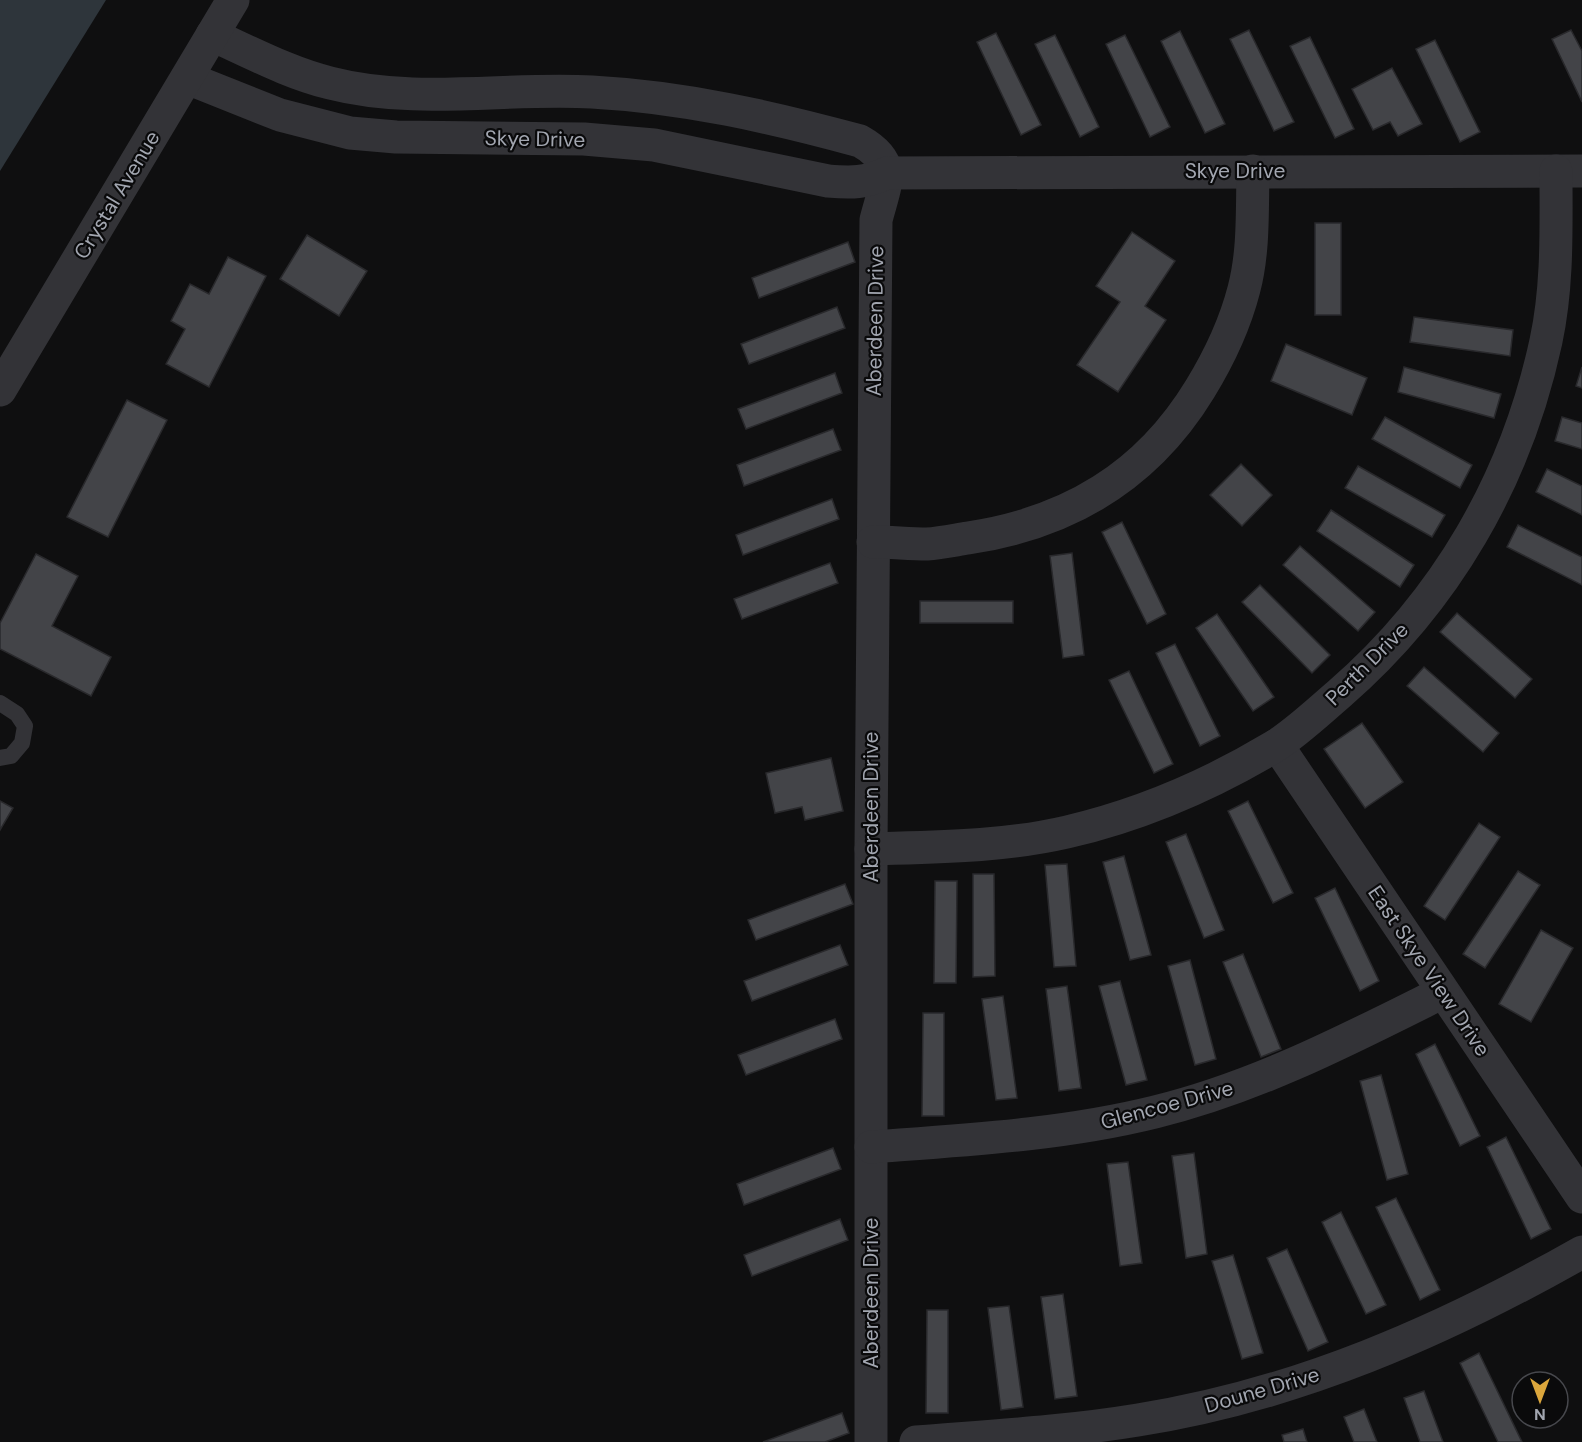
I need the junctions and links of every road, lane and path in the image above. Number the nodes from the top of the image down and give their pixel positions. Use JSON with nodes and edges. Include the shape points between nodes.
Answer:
{"nodes":[{"id":1,"x":233,"y":0,"type":"edge"},
{"id":2,"x":212,"y":35,"type":"junction"},
{"id":3,"x":187,"y":78,"type":"junction"},
{"id":4,"x":574,"y":92,"type":"junction"},
{"id":5,"x":549,"y":139,"type":"junction"},
{"id":6,"x":1253,"y":171,"type":"junction"},
{"id":7,"x":1569,"y":171,"type":"edge"},
{"id":8,"x":887,"y":173,"type":"junction"},
{"id":9,"x":0,"y":390,"type":"edge"},
{"id":10,"x":873,"y":542,"type":"junction"},
{"id":11,"x":0,"y":702,"type":"edge"},
{"id":12,"x":1276,"y":745,"type":"junction"},
{"id":13,"x":0,"y":758,"type":"edge"},
{"id":14,"x":871,"y":849,"type":"junction"},
{"id":15,"x":1443,"y":992,"type":"junction"},
{"id":16,"x":872,"y":1147,"type":"junction"},
{"id":17,"x":1582,"y":1197,"type":"edge"},
{"id":18,"x":1582,"y":1252,"type":"edge"},
{"id":19,"x":872,"y":1442,"type":"edge"},
{"id":20,"x":916,"y":1442,"type":"edge"}],
"edges":[{"from":1,"to":2,"type":"street","name":"Crystal Avenue"},
{"from":2,"to":3,"type":"street","name":"Crystal Avenue"},
{"from":2,"to":4,"type":"street","via":[[329,83],[376,92]]},
{"from":3,"to":5,"type":"street","name":"Skye Drive","via":[[280,115],[350,133]]},
{"from":3,"to":9,"type":"street","name":"Crystal Avenue"},
{"from":4,"to":5,"type":"street"},
{"from":4,"to":8,"type":"street","via":[[663,99],[805,126],[873,148]]},
{"from":5,"to":8,"type":"street","name":"Skye Drive","via":[[654,145],[828,181],[870,181]]},
{"from":6,"to":7,"type":"street","name":"Skye Drive"},
{"from":6,"to":8,"type":"street","name":"Skye Drive"},
{"from":6,"to":10,"type":"street","via":[[1245,288],[1230,332],[1186,412],[1158,446],[1105,490],[1042,520],[998,534],[928,544]]},
{"from":7,"to":12,"type":"street","name":"Perth Drive","via":[[1554,291],[1535,387],[1520,433],[1479,522],[1426,604],[1394,641],[1360,676]]},
{"from":8,"to":10,"type":"street","name":"Aberdeen Drive","via":[[876,220]]},
{"from":10,"to":14,"type":"street","name":"Aberdeen Drive"},
{"from":11,"to":13,"type":"lane","via":[[17,714],[25,726],[22,743],[11,756]]},
{"from":12,"to":14,"type":"street","name":"Perth Drive","via":[[1158,804],[1067,832],[973,846]]},
{"from":12,"to":15,"type":"street","name":"East Skye View Drive"},
{"from":14,"to":16,"type":"street","name":"Aberdeen Drive"},
{"from":15,"to":16,"type":"street","name":"Glencoe Drive","via":[[1267,1076],[1155,1112],[1086,1127],[1016,1136]]},
{"from":15,"to":17,"type":"street","name":"East Skye View Drive"},
{"from":16,"to":19,"type":"street","name":"Aberdeen Drive"},
{"from":18,"to":20,"type":"street","name":"Doune Drive","via":[[1420,1335],[1278,1388],[1140,1420],[1071,1430]]}]}
